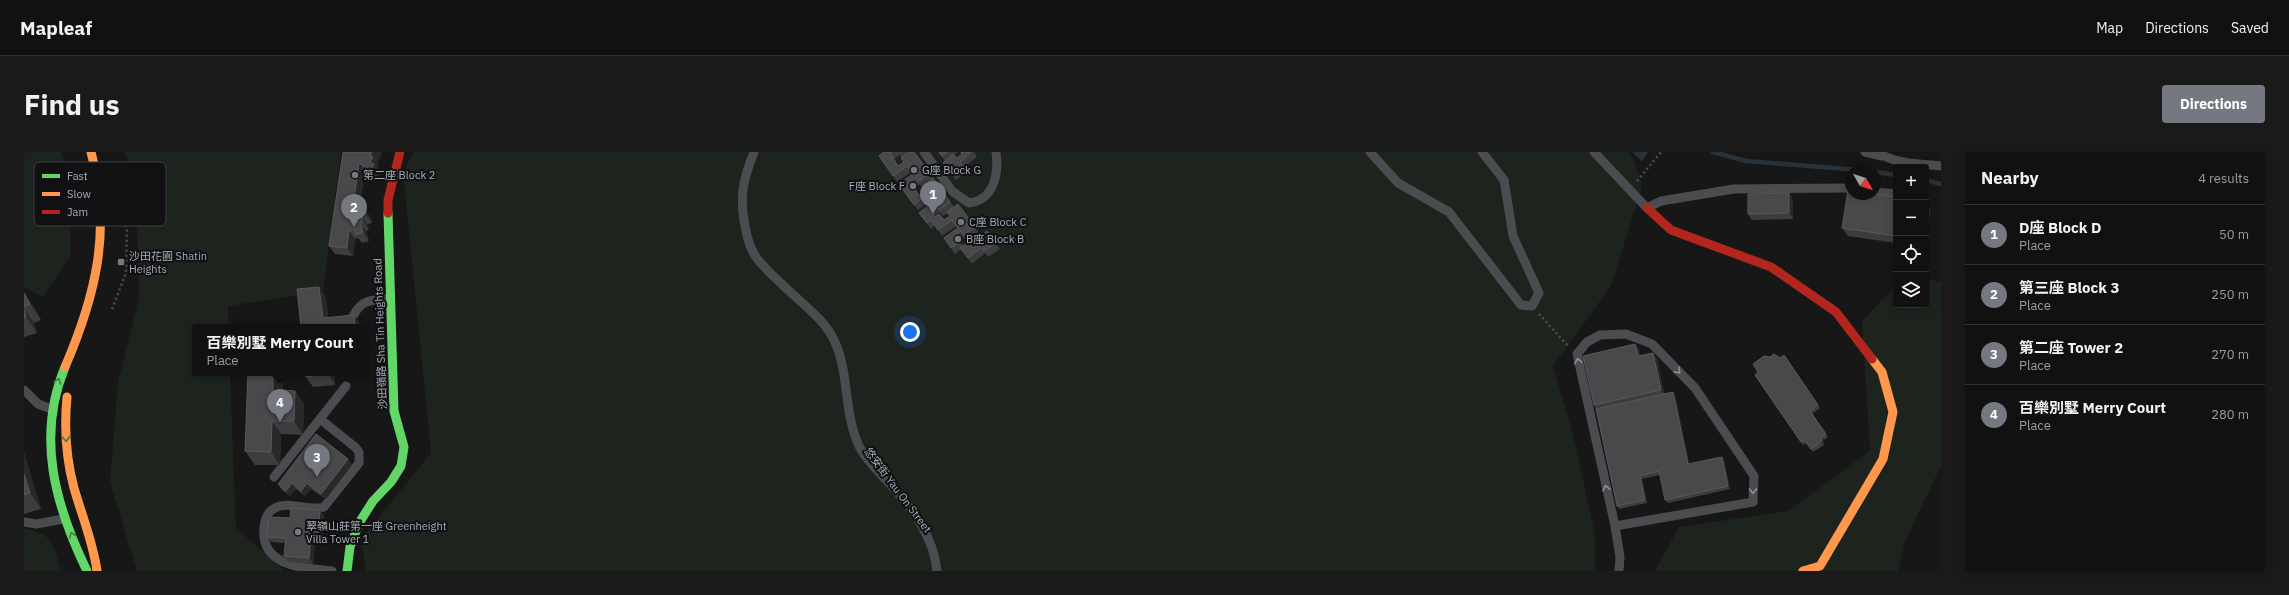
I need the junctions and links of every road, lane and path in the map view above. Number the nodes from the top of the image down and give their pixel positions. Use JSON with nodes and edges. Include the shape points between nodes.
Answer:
{"nodes":[{"id":1,"x":91,"y":152,"type":"edge"},
{"id":2,"x":400,"y":152,"type":"edge"},
{"id":3,"x":754,"y":152,"type":"edge"},
{"id":4,"x":924,"y":152,"type":"edge"},
{"id":5,"x":996,"y":152,"type":"edge"},
{"id":6,"x":1370,"y":152,"type":"edge"},
{"id":7,"x":1482,"y":152,"type":"edge"},
{"id":8,"x":1594,"y":152,"type":"edge"},
{"id":9,"x":1661,"y":152,"type":"edge"},
{"id":10,"x":1865,"y":152,"type":"edge"},
{"id":11,"x":1880,"y":154,"type":"edge"},
{"id":12,"x":93,"y":162,"type":"edge"},
{"id":13,"x":1918,"y":164,"type":"edge"},
{"id":14,"x":1929,"y":165,"type":"edge"},
{"id":15,"x":1941,"y":166,"type":"edge"},
{"id":16,"x":1637,"y":182,"type":"dead end"},
{"id":17,"x":1845,"y":188,"type":"edge"},
{"id":18,"x":1881,"y":193,"type":"edge"},
{"id":19,"x":1893,"y":194,"type":"edge"},
{"id":20,"x":1647,"y":208,"type":"junction"},
{"id":21,"x":100,"y":226,"type":"edge"},
{"id":22,"x":126,"y":226,"type":"edge"},
{"id":23,"x":390,"y":299,"type":"junction"},
{"id":24,"x":1532,"y":306,"type":"junction"},
{"id":25,"x":112,"y":309,"type":"dead end"},
{"id":26,"x":350,"y":324,"type":"edge"},
{"id":27,"x":74,"y":345,"type":"junction"},
{"id":28,"x":1577,"y":354,"type":"junction"},
{"id":29,"x":346,"y":386,"type":"dead end"},
{"id":30,"x":24,"y":390,"type":"edge"},
{"id":31,"x":51,"y":409,"type":"junction"},
{"id":32,"x":320,"y":419,"type":"junction"},
{"id":33,"x":69,"y":468,"type":"junction"},
{"id":34,"x":52,"y":470,"type":"junction"},
{"id":35,"x":274,"y":477,"type":"dead end"},
{"id":36,"x":66,"y":518,"type":"junction"},
{"id":37,"x":24,"y":522,"type":"edge"},
{"id":38,"x":1615,"y":526,"type":"junction"},
{"id":39,"x":87,"y":571,"type":"edge"},
{"id":40,"x":97,"y":571,"type":"edge"},
{"id":41,"x":332,"y":571,"type":"edge"},
{"id":42,"x":347,"y":571,"type":"edge"},
{"id":43,"x":937,"y":571,"type":"edge"},
{"id":44,"x":1619,"y":571,"type":"edge"},
{"id":45,"x":1803,"y":571,"type":"edge"}],
"edges":[{"from":1,"to":12,"type":"street"},
{"from":2,"to":23,"type":"street","name":"沙田嶺路 Sha Tin Heights Road","via":[[388,200]]},
{"from":3,"to":43,"type":"lane","name":"悠安街 Yau On Street","via":[[746,172],[741,196],[749,244],[758,260],[821,321],[834,340],[853,429],[860,449],[896,491],[926,532],[936,555]]},
{"from":4,"to":5,"type":"lane","via":[[952,191],[969,203],[977,202],[988,194],[995,182],[998,162]]},
{"from":6,"to":24,"type":"lane","via":[[1398,183],[1449,212],[1521,305]]},
{"from":7,"to":24,"type":"lane","via":[[1504,180],[1513,236],[1539,293]]},
{"from":8,"to":20,"type":"lane"},
{"from":9,"to":16,"type":"path"},
{"from":10,"to":11,"type":"lane"},
{"from":11,"to":13,"type":"lane"},
{"from":14,"to":15,"type":"lane"},
{"from":17,"to":20,"type":"lane","via":[[1734,189],[1661,201]]},
{"from":18,"to":19,"type":"lane"},
{"from":20,"to":45,"type":"street","via":[[1671,230],[1771,267],[1836,312],[1882,372],[1893,412],[1883,459],[1820,566]]},
{"from":21,"to":27,"type":"street","via":[[95,280]]},
{"from":22,"to":25,"type":"path","via":[[126,273]]},
{"from":23,"to":26,"type":"lane","via":[[367,300],[352,316]]},
{"from":23,"to":42,"type":"street","name":"沙田嶺路 Sha Tin Heights Road","via":[[394,411],[404,448],[401,466],[359,523],[350,547]]},
{"from":24,"to":28,"type":"path","via":[[1560,339]]},
{"from":31,"to":27,"type":"street","one_way":true,"via":[[62,369]]},
{"from":27,"to":33,"type":"street","one_way":true,"via":[[65,426]]},
{"from":38,"to":28,"type":"lane","one_way":true},
{"from":28,"to":38,"type":"lane","one_way":true,"via":[[1588,342],[1600,335],[1626,334],[1652,344],[1695,388],[1754,476],[1754,502]]},
{"from":29,"to":32,"type":"lane"},
{"from":30,"to":31,"type":"lane","via":[[38,404]]},
{"from":31,"to":34,"type":"street","via":[[49,444]]},
{"from":32,"to":35,"type":"lane"},
{"from":32,"to":41,"type":"lane","via":[[355,447],[359,452],[359,464],[324,507],[317,509],[280,505],[274,508],[265,519],[263,537],[271,552],[284,563]]},
{"from":33,"to":34,"type":"lane"},
{"from":33,"to":40,"type":"street","via":[[95,552]]},
{"from":34,"to":36,"type":"street"},
{"from":36,"to":37,"type":"lane","via":[[36,524]]},
{"from":39,"to":36,"type":"street","one_way":true},
{"from":38,"to":44,"type":"lane","via":[[1620,557]]}]}
